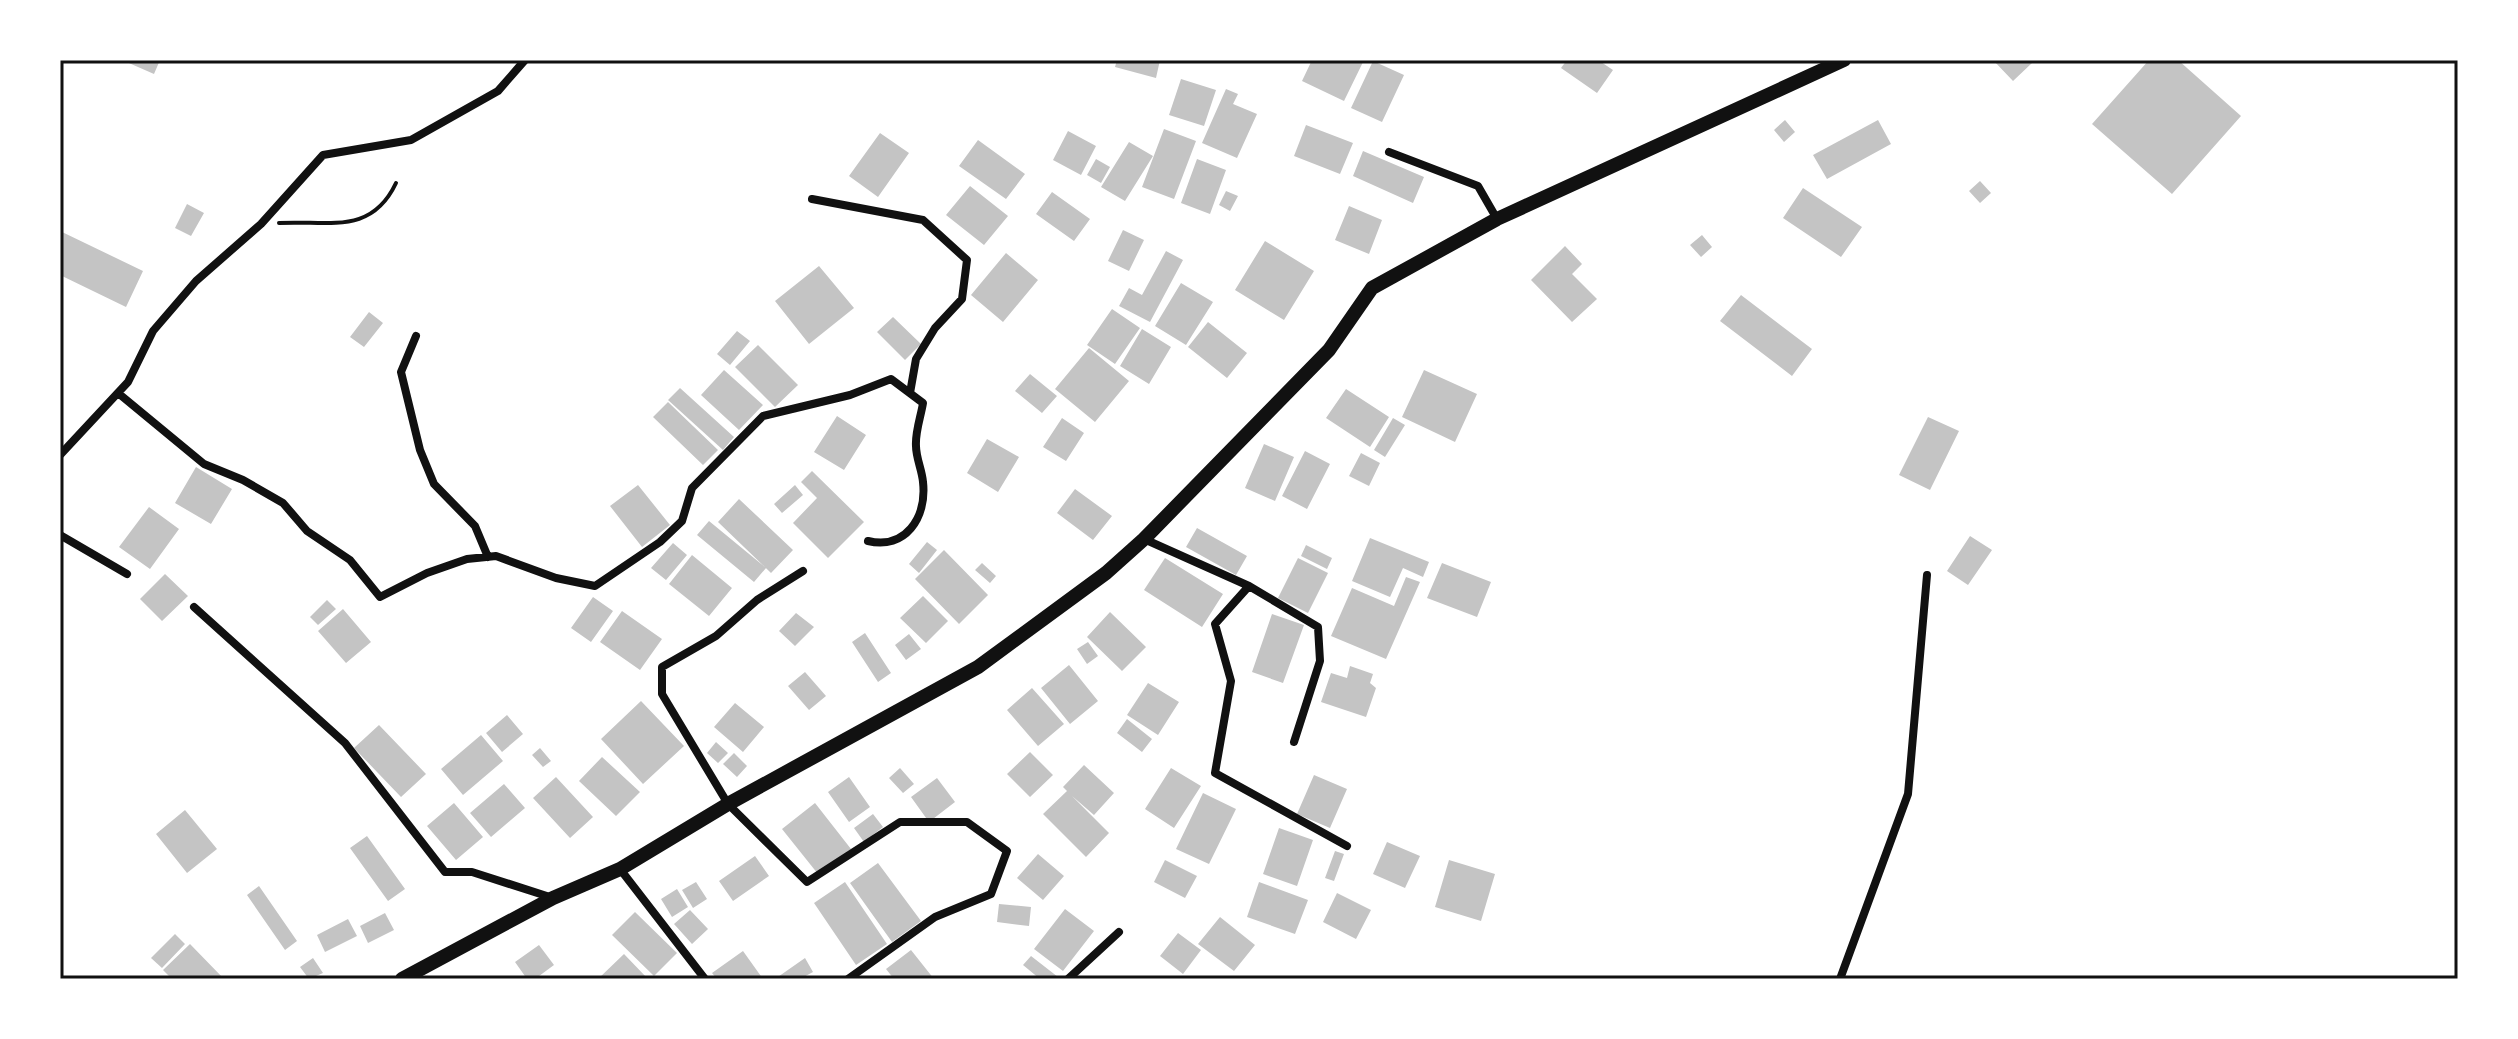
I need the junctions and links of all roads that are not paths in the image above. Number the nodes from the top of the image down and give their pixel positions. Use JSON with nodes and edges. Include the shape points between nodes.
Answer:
{"nodes":[{"id":1,"x":525,"y":60,"type":"edge"},
{"id":2,"x":1844,"y":60,"type":"edge"},
{"id":3,"x":1389,"y":152,"type":"dead end"},
{"id":4,"x":812,"y":199,"type":"dead end"},
{"id":5,"x":1497,"y":219,"type":"junction"},
{"id":6,"x":416,"y":336,"type":"dead end"},
{"id":7,"x":118,"y":393,"type":"junction"},
{"id":8,"x":910,"y":393,"type":"junction"},
{"id":9,"x":60,"y":455,"type":"edge"},
{"id":10,"x":60,"y":535,"type":"edge"},
{"id":11,"x":1144,"y":539,"type":"junction"},
{"id":12,"x":868,"y":541,"type":"dead end"},
{"id":13,"x":488,"y":557,"type":"junction"},
{"id":14,"x":803,"y":571,"type":"dead end"},
{"id":15,"x":127,"y":574,"type":"dead end"},
{"id":16,"x":1927,"y":575,"type":"dead end"},
{"id":17,"x":1249,"y":586,"type":"junction"},
{"id":18,"x":194,"y":607,"type":"dead end"},
{"id":19,"x":1294,"y":742,"type":"dead end"},
{"id":20,"x":728,"y":804,"type":"junction"},
{"id":21,"x":1347,"y":846,"type":"dead end"},
{"id":22,"x":620,"y":869,"type":"junction"},
{"id":23,"x":553,"y":898,"type":"junction"},
{"id":24,"x":1119,"y":932,"type":"dead end"},
{"id":25,"x":402,"y":979,"type":"edge"},
{"id":26,"x":705,"y":979,"type":"edge"},
{"id":27,"x":848,"y":979,"type":"edge"},
{"id":28,"x":1068,"y":979,"type":"edge"},
{"id":29,"x":1840,"y":979,"type":"edge"}],
"edges":[{"from":1,"to":7,"type":"street","via":[[498,91],[411,140],[323,155],[261,224],[196,281],[153,331]]},
{"from":2,"to":5,"type":"main road"},
{"from":3,"to":5,"type":"street","via":[[1478,186]]},
{"from":4,"to":8,"type":"street","via":[[923,220],[967,260],[962,299],[916,359]]},
{"from":5,"to":11,"type":"main road","via":[[1372,288],[1329,350]]},
{"from":6,"to":13,"type":"street","via":[[401,372],[420,450],[434,484],[475,526]]},
{"from":7,"to":9,"type":"street"},
{"from":7,"to":13,"type":"street","via":[[204,464],[283,503],[307,531],[350,560],[380,597],[440,568]]},
{"from":8,"to":12,"type":"street","via":[[923,403],[915,445],[923,484],[921,515],[904,537],[884,545]]},
{"from":8,"to":13,"type":"street","via":[[891,379],[763,416],[692,488],[682,521],[595,586]]},
{"from":10,"to":15,"type":"street"},
{"from":11,"to":17,"type":"street"},
{"from":11,"to":20,"type":"main road","via":[[978,667]]},
{"from":14,"to":20,"type":"street","via":[[757,600],[716,636],[662,667],[662,694]]},
{"from":16,"to":29,"type":"street","via":[[1908,794]]},
{"from":17,"to":19,"type":"street","via":[[1318,627],[1320,661]]},
{"from":17,"to":21,"type":"street","via":[[1215,624],[1231,681],[1215,773]]},
{"from":18,"to":23,"type":"street","via":[[345,743],[445,872],[472,872]]},
{"from":20,"to":22,"type":"main road"},
{"from":20,"to":27,"type":"street","via":[[807,882],[900,822],[967,822],[1007,851],[991,894],[935,917]]},
{"from":22,"to":23,"type":"main road"},
{"from":22,"to":26,"type":"street"},
{"from":23,"to":25,"type":"main road"},
{"from":24,"to":28,"type":"street"}]}
